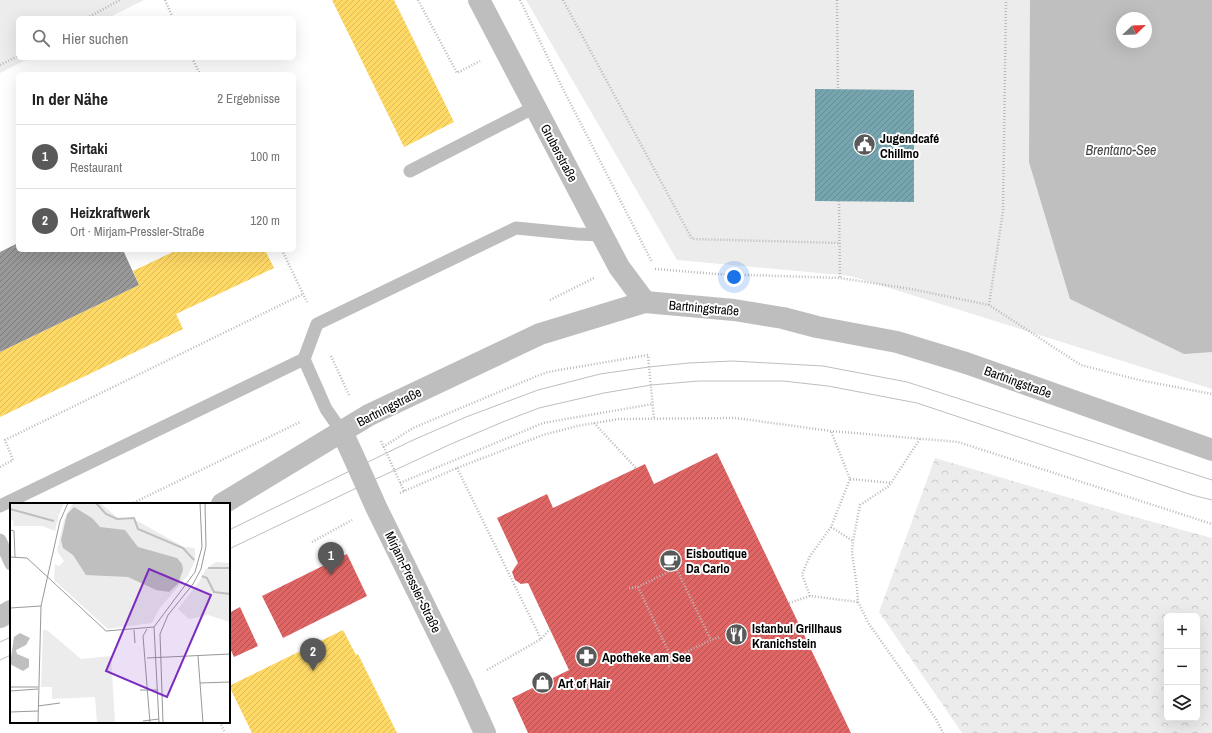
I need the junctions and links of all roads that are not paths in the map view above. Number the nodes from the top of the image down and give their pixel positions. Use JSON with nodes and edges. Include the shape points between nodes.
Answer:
{"nodes":[{"id":1,"x":479,"y":0,"type":"edge"},
{"id":2,"x":535,"y":107,"type":"junction"},
{"id":3,"x":410,"y":171,"type":"dead end"},
{"id":4,"x":602,"y":235,"type":"junction"},
{"id":5,"x":645,"y":302,"type":"junction"},
{"id":6,"x":304,"y":359,"type":"junction"},
{"id":7,"x":342,"y":432,"type":"junction"},
{"id":8,"x":1212,"y":450,"type":"edge"},
{"id":9,"x":224,"y":503,"type":"edge"},
{"id":10,"x":0,"y":506,"type":"edge"},
{"id":11,"x":0,"y":540,"type":"edge"},
{"id":12,"x":10,"y":562,"type":"edge"},
{"id":13,"x":10,"y":612,"type":"edge"},
{"id":14,"x":0,"y":617,"type":"edge"},
{"id":15,"x":485,"y":733,"type":"edge"}],
"edges":[{"from":1,"to":2,"type":"street","name":"Gruberstraße"},
{"from":2,"to":3,"type":"lane"},
{"from":2,"to":4,"type":"street","name":"Gruberstraße"},
{"from":4,"to":5,"type":"street","name":"Gruberstraße","via":[[619,267]]},
{"from":4,"to":6,"type":"lane","via":[[516,228],[317,324]]},
{"from":5,"to":7,"type":"street","name":"Bartningstraße","via":[[540,334],[369,415]]},
{"from":5,"to":8,"type":"street","name":"Bartningstraße","via":[[734,310],[897,342],[966,363]]},
{"from":6,"to":7,"type":"lane","via":[[326,409]]},
{"from":6,"to":10,"type":"lane"},
{"from":7,"to":9,"type":"street","name":"Bartningstraße"},
{"from":7,"to":15,"type":"street","name":"Mirjam-Pressler-Straße"},
{"from":11,"to":12,"type":"lane"},
{"from":13,"to":14,"type":"street"}]}
